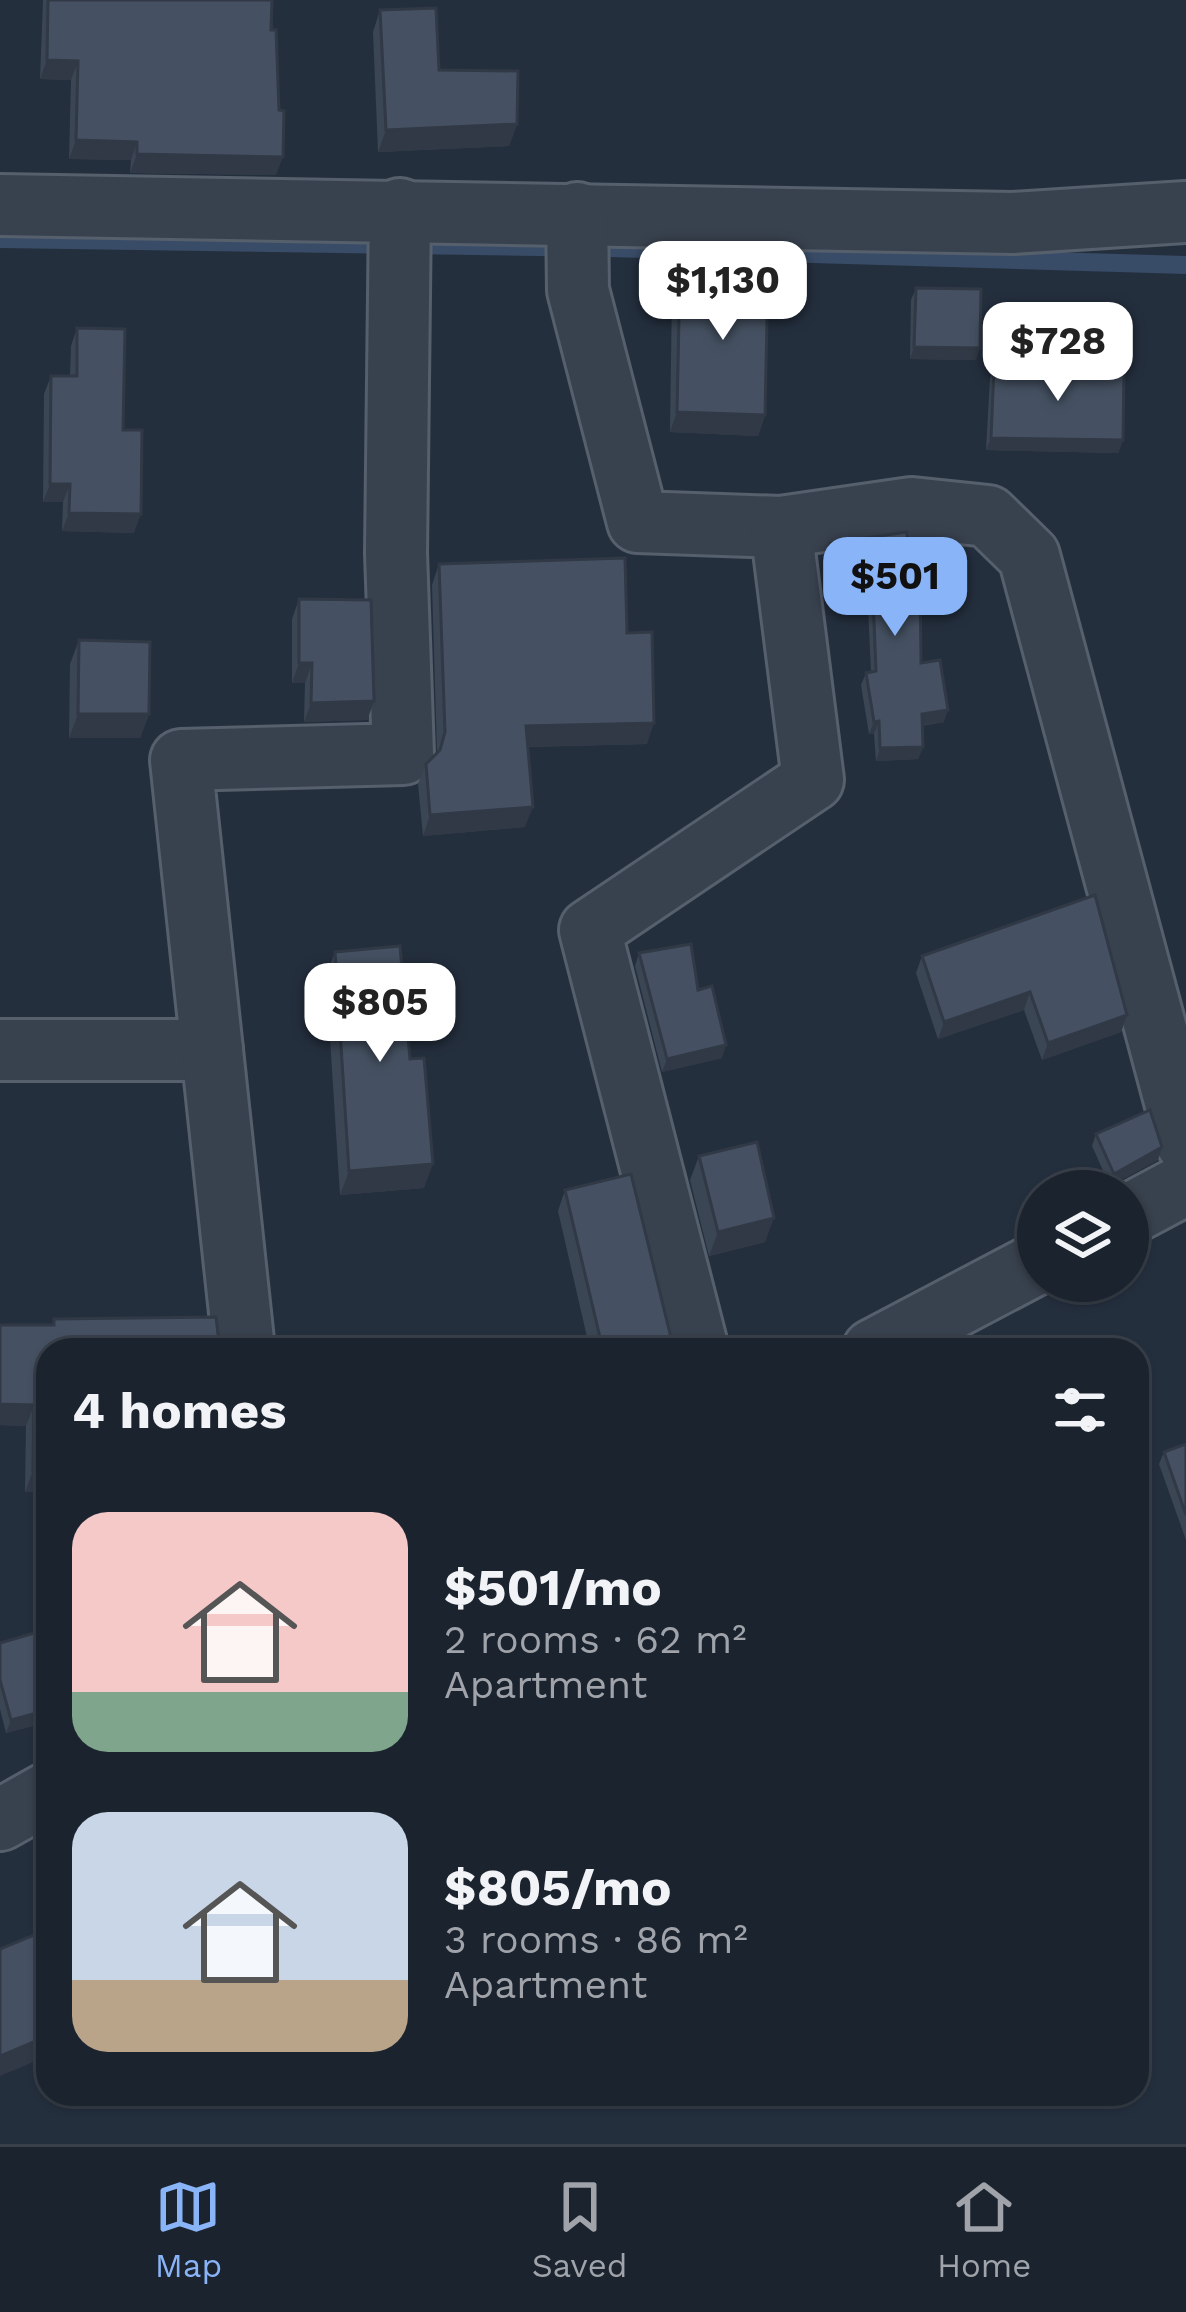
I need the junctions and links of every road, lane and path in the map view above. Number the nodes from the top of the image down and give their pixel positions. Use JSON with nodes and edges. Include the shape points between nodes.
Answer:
{"nodes":[{"id":1,"x":0,"y":205,"type":"edge"},
{"id":2,"x":400,"y":209,"type":"junction"},
{"id":3,"x":1186,"y":212,"type":"edge"},
{"id":4,"x":577,"y":214,"type":"junction"},
{"id":5,"x":782,"y":527,"type":"junction"},
{"id":6,"x":212,"y":1050,"type":"junction"},
{"id":7,"x":0,"y":1051,"type":"edge"},
{"id":8,"x":1186,"y":1142,"type":"edge"},
{"id":9,"x":1186,"y":1184,"type":"edge"},
{"id":10,"x":1149,"y":1204,"type":"edge"},
{"id":11,"x":1017,"y":1273,"type":"edge"},
{"id":12,"x":243,"y":1338,"type":"edge"},
{"id":13,"x":695,"y":1338,"type":"edge"},
{"id":14,"x":896,"y":1338,"type":"edge"},
{"id":15,"x":36,"y":1800,"type":"edge"},
{"id":16,"x":0,"y":1820,"type":"edge"}],
"edges":[{"from":1,"to":2,"type":"street"},
{"from":2,"to":4,"type":"street"},
{"from":2,"to":6,"type":"street","via":[[403,754],[181,760]]},
{"from":3,"to":4,"type":"street","via":[[1013,223]]},
{"from":4,"to":5,"type":"street","via":[[578,290],[638,521]]},
{"from":5,"to":8,"type":"street","via":[[913,508],[988,516],[1029,556]]},
{"from":5,"to":13,"type":"street","via":[[813,780],[590,930]]},
{"from":6,"to":7,"type":"street"},
{"from":6,"to":12,"type":"street"},
{"from":9,"to":10,"type":"street"},
{"from":11,"to":14,"type":"street"},
{"from":15,"to":16,"type":"street"}]}
